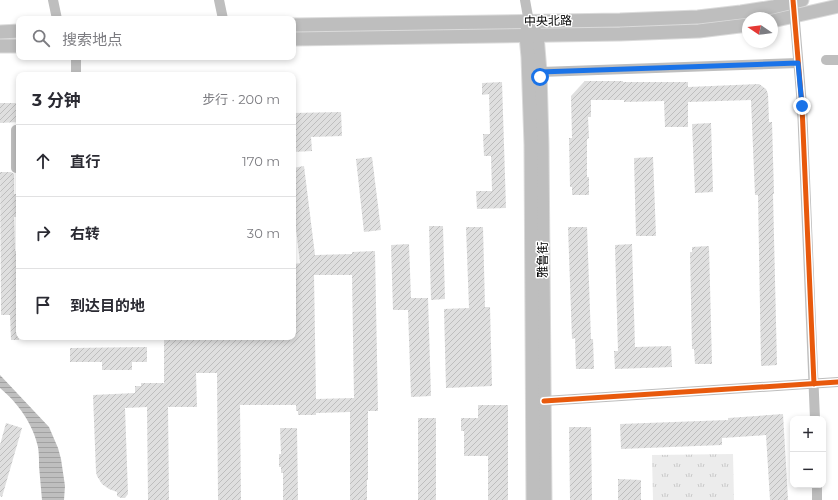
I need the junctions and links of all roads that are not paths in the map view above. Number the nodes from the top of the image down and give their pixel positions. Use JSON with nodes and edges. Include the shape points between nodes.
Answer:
{"nodes":[{"id":1,"x":53,"y":0,"type":"edge"},
{"id":2,"x":219,"y":0,"type":"edge"},
{"id":3,"x":525,"y":0,"type":"edge"},
{"id":4,"x":796,"y":1,"type":"edge"},
{"id":5,"x":838,"y":6,"type":"edge"},
{"id":6,"x":56,"y":16,"type":"edge"},
{"id":7,"x":222,"y":16,"type":"edge"},
{"id":8,"x":794,"y":16,"type":"junction"},
{"id":9,"x":778,"y":20,"type":"edge"},
{"id":10,"x":529,"y":22,"type":"junction"},
{"id":11,"x":296,"y":25,"type":"edge"},
{"id":12,"x":742,"y":26,"type":"edge"},
{"id":13,"x":0,"y":32,"type":"edge"},
{"id":14,"x":16,"y":32,"type":"edge"},
{"id":15,"x":532,"y":35,"type":"junction"},
{"id":16,"x":296,"y":39,"type":"edge"},
{"id":17,"x":0,"y":46,"type":"edge"},
{"id":18,"x":16,"y":46,"type":"edge"},
{"id":19,"x":76,"y":60,"type":"edge"},
{"id":20,"x":826,"y":60,"type":"dead end"},
{"id":21,"x":838,"y":60,"type":"edge"},
{"id":22,"x":798,"y":63,"type":"junction"},
{"id":23,"x":76,"y":72,"type":"edge"},
{"id":24,"x":540,"y":72,"type":"junction"},
{"id":25,"x":16,"y":130,"type":"edge"},
{"id":26,"x":16,"y":168,"type":"edge"},
{"id":27,"x":838,"y":382,"type":"edge"},
{"id":28,"x":814,"y":384,"type":"junction"},
{"id":29,"x":544,"y":401,"type":"junction"},
{"id":30,"x":815,"y":416,"type":"edge"},
{"id":31,"x":817,"y":488,"type":"edge"},
{"id":32,"x":533,"y":500,"type":"edge"},
{"id":33,"x":544,"y":500,"type":"edge"},
{"id":34,"x":817,"y":500,"type":"edge"}],
"edges":[{"from":1,"to":6,"type":"street"},
{"from":2,"to":7,"type":"street"},
{"from":3,"to":10,"type":"street","name":"雅鲁街"},
{"from":4,"to":8,"type":"street"},
{"from":4,"to":10,"type":"main road","name":"中央北路","via":[[698,17]]},
{"from":5,"to":8,"type":"main road"},
{"from":8,"to":9,"type":"main road"},
{"from":8,"to":22,"type":"street"},
{"from":10,"to":11,"type":"main road","name":"中央北路"},
{"from":10,"to":15,"type":"main road","name":"雅鲁街"},
{"from":12,"to":15,"type":"main road","name":"中央北路","via":[[699,31]]},
{"from":13,"to":14,"type":"main road"},
{"from":15,"to":16,"type":"main road","name":"中央北路"},
{"from":15,"to":24,"type":"main road","name":"雅鲁街"},
{"from":15,"to":32,"type":"main road","name":"雅鲁街","via":[[528,71],[531,145]]},
{"from":17,"to":18,"type":"main road"},
{"from":19,"to":23,"type":"street"},
{"from":20,"to":21,"type":"street"},
{"from":22,"to":24,"type":"street"},
{"from":22,"to":28,"type":"street"},
{"from":24,"to":29,"type":"main road","name":"雅鲁街"},
{"from":25,"to":26,"type":"street"},
{"from":27,"to":28,"type":"street"},
{"from":28,"to":29,"type":"street"},
{"from":28,"to":30,"type":"street"},
{"from":29,"to":33,"type":"main road","name":"雅鲁街"},
{"from":31,"to":34,"type":"street"}]}
